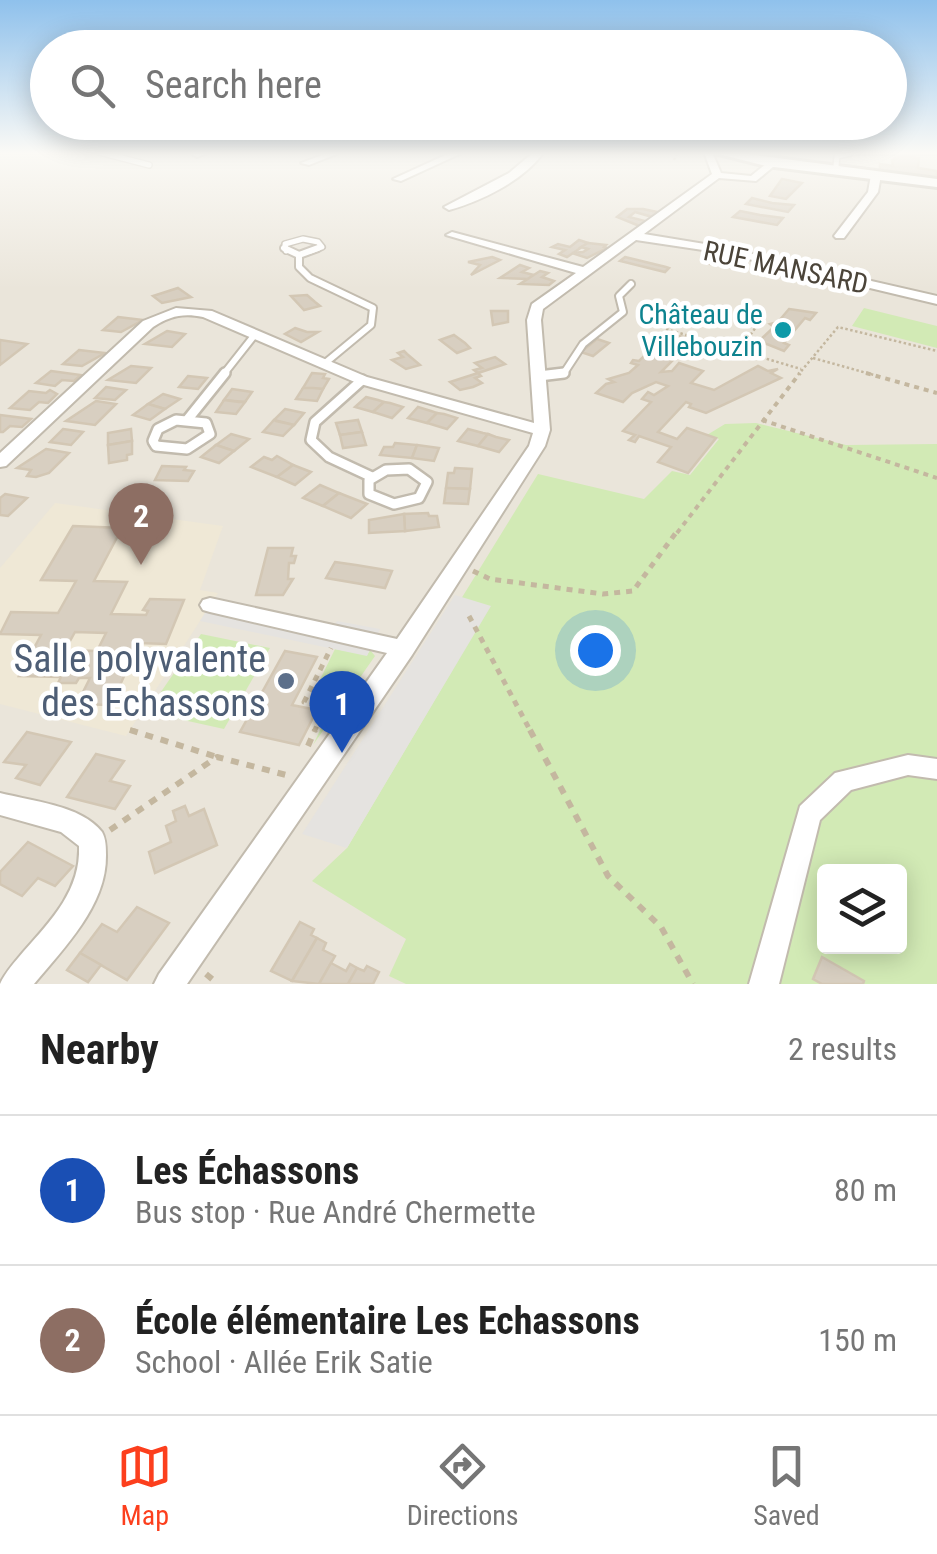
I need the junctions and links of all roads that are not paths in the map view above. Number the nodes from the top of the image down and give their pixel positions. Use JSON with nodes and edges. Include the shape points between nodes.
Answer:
{"nodes":[{"id":1,"x":474,"y":198,"type":"edge"},
{"id":2,"x":686,"y":198,"type":"edge"},
{"id":3,"x":869,"y":198,"type":"edge"},
{"id":4,"x":449,"y":207,"type":"dead end"},
{"id":5,"x":452,"y":235,"type":"dead end"},
{"id":6,"x":635,"y":236,"type":"junction"},
{"id":7,"x":840,"y":236,"type":"dead end"},
{"id":8,"x":300,"y":256,"type":"junction"},
{"id":9,"x":587,"y":272,"type":"junction"},
{"id":10,"x":632,"y":284,"type":"dead end"},
{"id":11,"x":937,"y":300,"type":"edge"},
{"id":12,"x":253,"y":337,"type":"junction"},
{"id":13,"x":324,"y":364,"type":"junction"},
{"id":14,"x":538,"y":376,"type":"junction"},
{"id":15,"x":362,"y":380,"type":"junction"},
{"id":16,"x":188,"y":419,"type":"junction"},
{"id":17,"x":542,"y":430,"type":"junction"},
{"id":18,"x":0,"y":462,"type":"edge"},
{"id":19,"x":372,"y":477,"type":"junction"},
{"id":20,"x":210,"y":604,"type":"dead end"},
{"id":21,"x":404,"y":649,"type":"junction"},
{"id":22,"x":937,"y":769,"type":"edge"},
{"id":23,"x":0,"y":804,"type":"edge"},
{"id":24,"x":15,"y":984,"type":"edge"},
{"id":25,"x":169,"y":984,"type":"edge"},
{"id":26,"x":764,"y":984,"type":"edge"}],
"edges":[{"from":1,"to":4,"type":"street"},
{"from":2,"to":6,"type":"street"},
{"from":3,"to":7,"type":"street"},
{"from":5,"to":9,"type":"street"},
{"from":6,"to":9,"type":"street"},
{"from":6,"to":11,"type":"street","name":"RUE MANSARD"},
{"from":8,"to":8,"type":"lane","via":[[282,247],[297,240],[322,244]]},
{"from":8,"to":13,"type":"lane","via":[[298,267],[310,278],[373,308],[371,325]]},
{"from":9,"to":14,"type":"street","via":[[537,307]]},
{"from":10,"to":14,"type":"lane","via":[[619,296],[623,312],[583,344],[564,373]]},
{"from":12,"to":13,"type":"street"},
{"from":12,"to":16,"type":"lane"},
{"from":12,"to":18,"type":"street","via":[[207,314],[167,312]]},
{"from":13,"to":15,"type":"street"},
{"from":14,"to":17,"type":"street"},
{"from":15,"to":17,"type":"street"},
{"from":15,"to":19,"type":"lane","via":[[315,422],[311,440],[329,458]]},
{"from":16,"to":16,"type":"lane","via":[[206,423],[210,431],[197,446],[165,450],[153,441],[161,426]]},
{"from":17,"to":21,"type":"street"},
{"from":19,"to":19,"type":"lane","via":[[409,469],[428,486],[418,500],[385,504],[369,494]]},
{"from":20,"to":21,"type":"street"},
{"from":21,"to":25,"type":"street"},
{"from":22,"to":26,"type":"street","via":[[908,765],[844,781],[809,814]]},
{"from":23,"to":24,"type":"street","via":[[68,822],[92,840],[96,859],[90,887]]}]}
